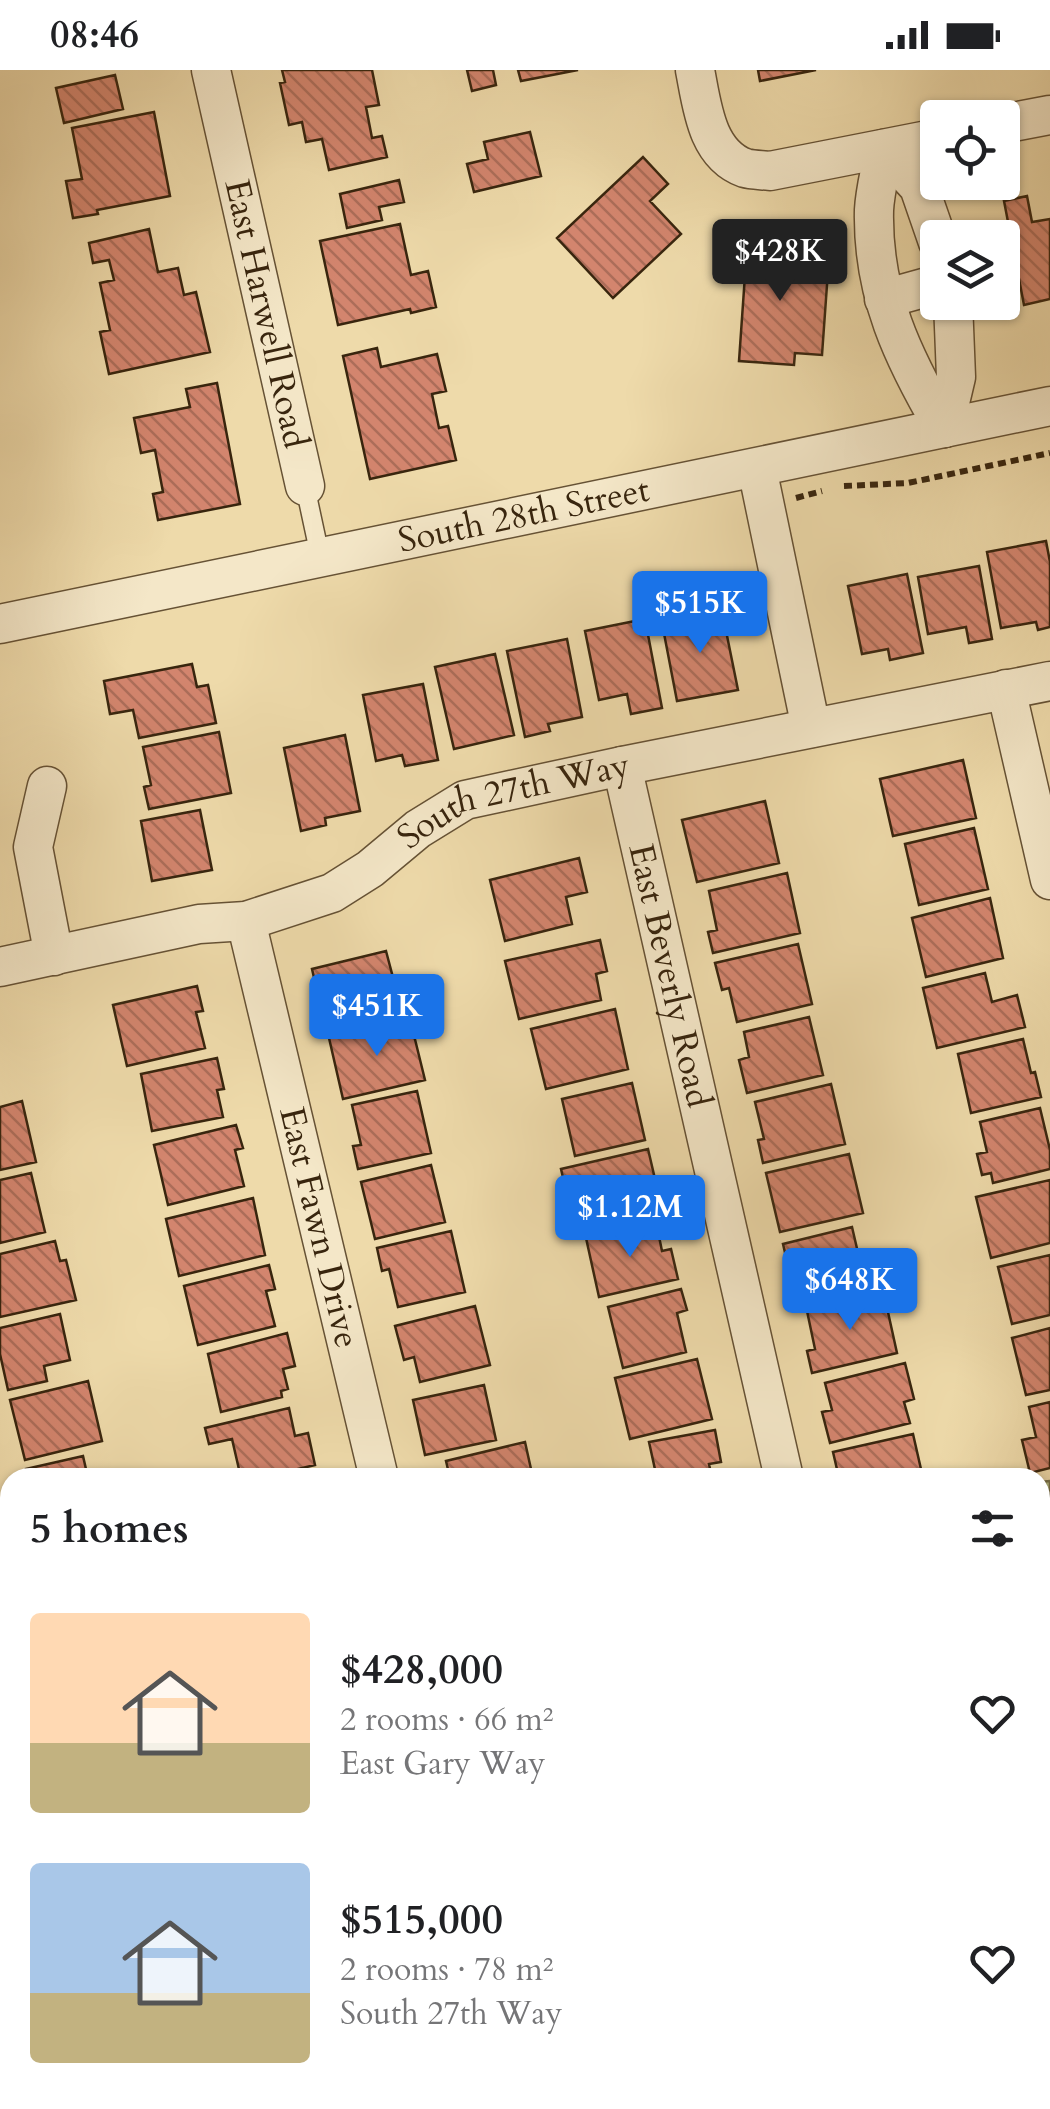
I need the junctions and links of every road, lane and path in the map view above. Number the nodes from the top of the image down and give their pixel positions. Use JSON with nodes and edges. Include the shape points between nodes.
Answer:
{"nodes":[{"id":1,"x":211,"y":70,"type":"edge"},
{"id":2,"x":695,"y":70,"type":"edge"},
{"id":3,"x":1050,"y":114,"type":"edge"},
{"id":4,"x":1020,"y":120,"type":"edge"},
{"id":5,"x":920,"y":142,"type":"edge"},
{"id":6,"x":884,"y":149,"type":"junction"},
{"id":7,"x":930,"y":220,"type":"edge"},
{"id":8,"x":920,"y":289,"type":"edge"},
{"id":9,"x":884,"y":299,"type":"junction"},
{"id":10,"x":954,"y":320,"type":"edge"},
{"id":11,"x":1050,"y":406,"type":"edge"},
{"id":12,"x":944,"y":428,"type":"junction"},
{"id":13,"x":1050,"y":453,"type":"edge"},
{"id":14,"x":304,"y":486,"type":"joint"},
{"id":15,"x":761,"y":486,"type":"junction"},
{"id":16,"x":841,"y":486,"type":"dead end"},
{"id":17,"x":826,"y":490,"type":"dead end"},
{"id":18,"x":320,"y":556,"type":"junction"},
{"id":19,"x":0,"y":624,"type":"edge"},
{"id":20,"x":1050,"y":680,"type":"edge"},
{"id":21,"x":1006,"y":690,"type":"junction"},
{"id":22,"x":811,"y":728,"type":"junction"},
{"id":23,"x":622,"y":766,"type":"junction"},
{"id":24,"x":47,"y":786,"type":"dead end"},
{"id":25,"x":1050,"y":880,"type":"edge"},
{"id":26,"x":246,"y":920,"type":"junction"},
{"id":27,"x":54,"y":956,"type":"junction"},
{"id":28,"x":0,"y":967,"type":"edge"},
{"id":29,"x":377,"y":1468,"type":"edge"},
{"id":30,"x":782,"y":1468,"type":"edge"}],
"edges":[{"from":1,"to":14,"type":"street","name":"East Harwell Road"},
{"from":2,"to":6,"type":"street","via":[[716,144],[746,168],[770,172]]},
{"from":3,"to":4,"type":"street"},
{"from":5,"to":6,"type":"street"},
{"from":6,"to":7,"type":"street","via":[[919,187]]},
{"from":6,"to":9,"type":"street","via":[[874,209]]},
{"from":8,"to":9,"type":"street"},
{"from":9,"to":12,"type":"street","via":[[896,339]]},
{"from":10,"to":12,"type":"street","via":[[956,377]]},
{"from":11,"to":12,"type":"street","name":"South 28th Street"},
{"from":12,"to":15,"type":"street","name":"South 28th Street"},
{"from":13,"to":16,"type":"path","via":[[908,482]]},
{"from":14,"to":18,"type":"lane","name":"East Harwell Road"},
{"from":15,"to":17,"type":"path"},
{"from":15,"to":18,"type":"street","name":"South 28th Street"},
{"from":15,"to":22,"type":"street"},
{"from":18,"to":19,"type":"street","name":"South 28th Street"},
{"from":20,"to":21,"type":"street","name":"South 27th Way"},
{"from":21,"to":22,"type":"street","name":"South 27th Way"},
{"from":21,"to":25,"type":"street"},
{"from":22,"to":23,"type":"street","name":"South 27th Way"},
{"from":23,"to":26,"type":"street","name":"South 27th Way","via":[[466,800],[332,893]]},
{"from":23,"to":30,"type":"street","name":"East Beverly Road"},
{"from":24,"to":27,"type":"street","via":[[33,846]]},
{"from":26,"to":27,"type":"street","name":"South 27th Way"},
{"from":26,"to":29,"type":"street","name":"East Fawn Drive"},
{"from":27,"to":28,"type":"street","name":"South 27th Way"}]}
